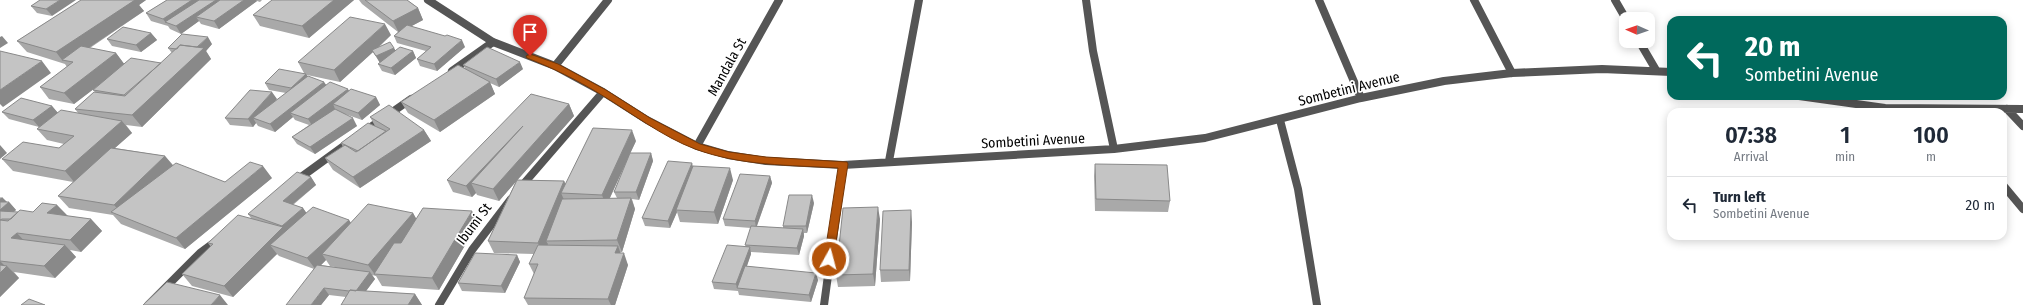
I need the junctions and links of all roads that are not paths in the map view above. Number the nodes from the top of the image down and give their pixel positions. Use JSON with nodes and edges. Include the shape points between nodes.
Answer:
{"nodes":[{"id":1,"x":428,"y":0,"type":"edge"},
{"id":2,"x":608,"y":0,"type":"edge"},
{"id":3,"x":779,"y":0,"type":"edge"},
{"id":4,"x":919,"y":0,"type":"edge"},
{"id":5,"x":1086,"y":0,"type":"edge"},
{"id":6,"x":1319,"y":0,"type":"edge"},
{"id":7,"x":1474,"y":0,"type":"edge"},
{"id":8,"x":1615,"y":0,"type":"edge"},
{"id":9,"x":1622,"y":12,"type":"edge"},
{"id":10,"x":493,"y":42,"type":"junction"},
{"id":11,"x":1643,"y":48,"type":"edge"},
{"id":12,"x":555,"y":66,"type":"junction"},
{"id":13,"x":1656,"y":70,"type":"junction"},
{"id":14,"x":1667,"y":71,"type":"edge"},
{"id":15,"x":1512,"y":73,"type":"junction"},
{"id":16,"x":442,"y":78,"type":"edge"},
{"id":17,"x":603,"y":92,"type":"junction"},
{"id":18,"x":417,"y":95,"type":"edge"},
{"id":19,"x":1361,"y":98,"type":"junction"},
{"id":20,"x":1828,"y":100,"type":"edge"},
{"id":21,"x":1886,"y":108,"type":"edge"},
{"id":22,"x":2007,"y":109,"type":"joint"},
{"id":23,"x":2023,"y":109,"type":"edge"},
{"id":24,"x":1280,"y":120,"type":"junction"},
{"id":25,"x":2023,"y":126,"type":"edge"},
{"id":26,"x":697,"y":146,"type":"junction"},
{"id":27,"x":1114,"y":149,"type":"junction"},
{"id":28,"x":889,"y":161,"type":"junction"},
{"id":29,"x":844,"y":164,"type":"junction"},
{"id":30,"x":290,"y":185,"type":"edge"},
{"id":31,"x":2007,"y":190,"type":"edge"},
{"id":32,"x":2023,"y":209,"type":"edge"},
{"id":33,"x":223,"y":235,"type":"edge"},
{"id":34,"x":148,"y":305,"type":"edge"},
{"id":35,"x":439,"y":305,"type":"edge"},
{"id":36,"x":824,"y":305,"type":"edge"},
{"id":37,"x":1317,"y":305,"type":"edge"}],
"edges":[{"from":1,"to":10,"type":"street","name":"Sombetini Avenue"},
{"from":2,"to":12,"type":"street"},
{"from":3,"to":26,"type":"street","name":"Mandala St"},
{"from":4,"to":28,"type":"street"},
{"from":5,"to":27,"type":"street","via":[[1093,51]]},
{"from":6,"to":19,"type":"street"},
{"from":7,"to":15,"type":"street"},
{"from":8,"to":9,"type":"street"},
{"from":10,"to":12,"type":"street","name":"Sombetini Avenue"},
{"from":10,"to":16,"type":"street"},
{"from":11,"to":13,"type":"street"},
{"from":12,"to":17,"type":"street","name":"Sombetini Avenue"},
{"from":13,"to":14,"type":"street","name":"Sombetini Avenue"},
{"from":13,"to":15,"type":"street","name":"Sombetini Avenue","via":[[1602,69]]},
{"from":15,"to":19,"type":"street","name":"Sombetini Avenue","via":[[1444,81]]},
{"from":17,"to":26,"type":"street","name":"Sombetini Avenue","via":[[647,120]]},
{"from":17,"to":35,"type":"street","name":"Ibumi St","via":[[493,219],[459,266]]},
{"from":18,"to":30,"type":"street"},
{"from":19,"to":24,"type":"street","name":"Sombetini Avenue"},
{"from":20,"to":21,"type":"street"},
{"from":22,"to":23,"type":"street"},
{"from":22,"to":25,"type":"street"},
{"from":24,"to":27,"type":"street","name":"Sombetini Avenue","via":[[1205,138]]},
{"from":24,"to":37,"type":"street","via":[[1298,189]]},
{"from":26,"to":29,"type":"street","name":"Sombetini Avenue","via":[[728,155],[766,160]]},
{"from":27,"to":28,"type":"street","name":"Sombetini Avenue"},
{"from":28,"to":29,"type":"street","name":"Sombetini Avenue"},
{"from":29,"to":36,"type":"street"},
{"from":31,"to":32,"type":"street"},
{"from":33,"to":34,"type":"street","via":[[200,253]]}]}
